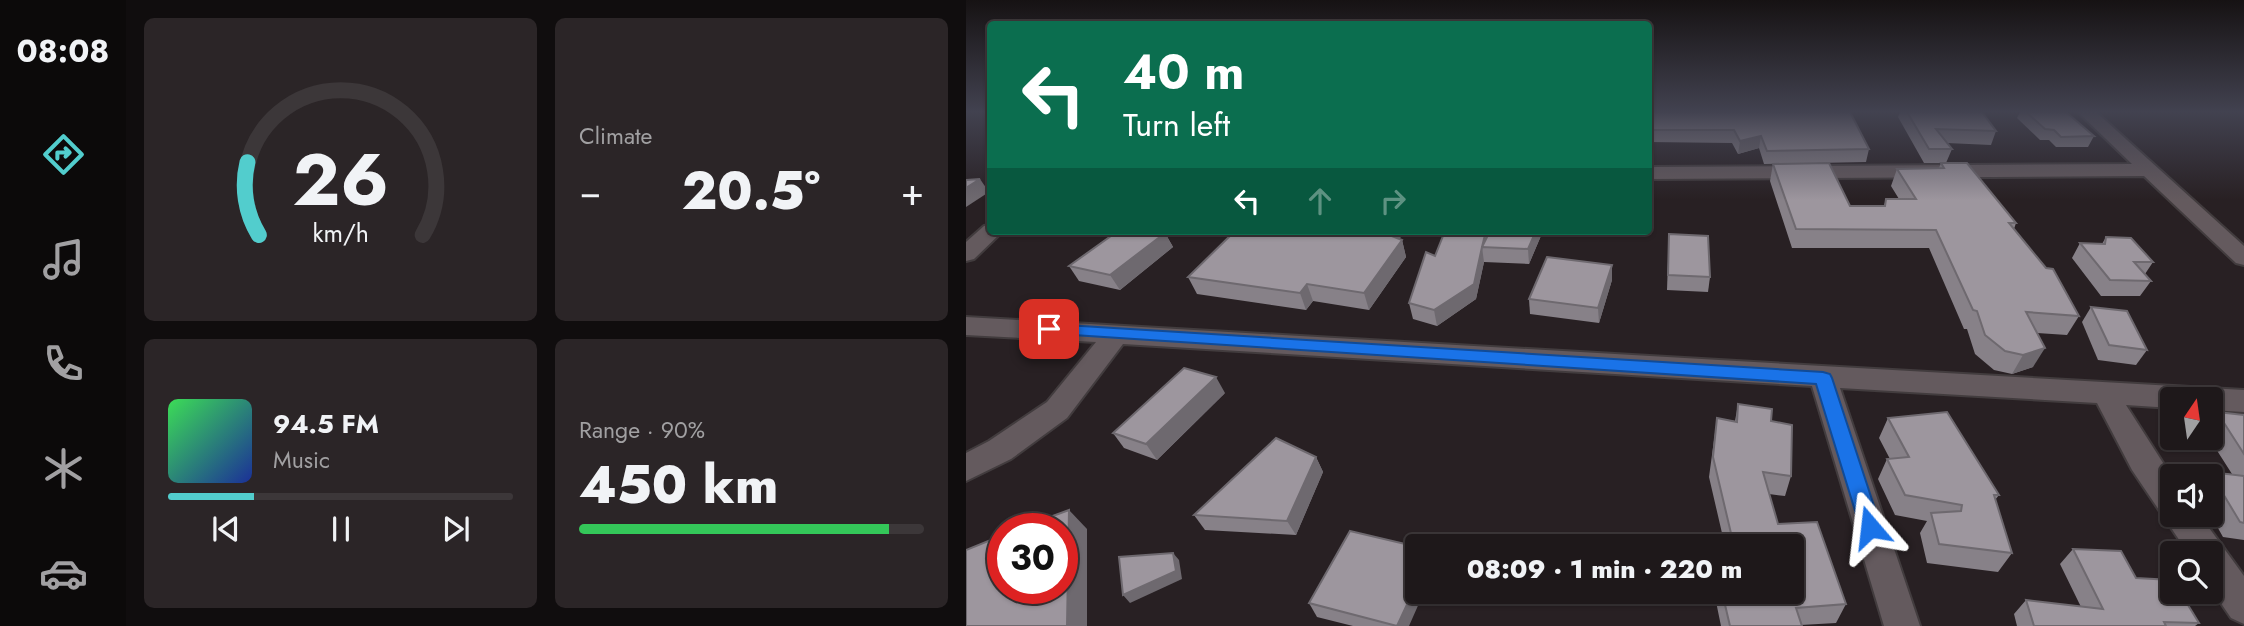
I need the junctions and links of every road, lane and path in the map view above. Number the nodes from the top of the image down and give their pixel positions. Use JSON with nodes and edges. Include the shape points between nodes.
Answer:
{"nodes":[{"id":1,"x":2118,"y":141,"type":"edge"},
{"id":2,"x":2149,"y":170,"type":"junction"},
{"id":3,"x":1652,"y":173,"type":"edge"},
{"id":4,"x":987,"y":235,"type":"edge"},
{"id":5,"x":966,"y":254,"type":"edge"},
{"id":6,"x":2244,"y":257,"type":"edge"},
{"id":7,"x":966,"y":326,"type":"edge"},
{"id":8,"x":1118,"y":333,"type":"junction"},
{"id":9,"x":1823,"y":378,"type":"junction"},
{"id":10,"x":2106,"y":395,"type":"junction"},
{"id":11,"x":2160,"y":397,"type":"edge"},
{"id":12,"x":2223,"y":400,"type":"edge"},
{"id":13,"x":2244,"y":401,"type":"edge"},
{"id":14,"x":966,"y":468,"type":"edge"},
{"id":15,"x":2160,"y":486,"type":"edge"},
{"id":16,"x":2223,"y":576,"type":"edge"},
{"id":17,"x":2244,"y":606,"type":"edge"},
{"id":18,"x":1902,"y":626,"type":"edge"}],
"edges":[{"from":1,"to":2,"type":"street"},
{"from":2,"to":3,"type":"street"},
{"from":2,"to":6,"type":"street"},
{"from":4,"to":5,"type":"street"},
{"from":7,"to":8,"type":"street"},
{"from":8,"to":9,"type":"street"},
{"from":8,"to":14,"type":"street","via":[[1057,410]]},
{"from":9,"to":10,"type":"street"},
{"from":9,"to":18,"type":"street"},
{"from":10,"to":11,"type":"street"},
{"from":10,"to":15,"type":"street"},
{"from":12,"to":13,"type":"street"},
{"from":16,"to":17,"type":"street"}]}
